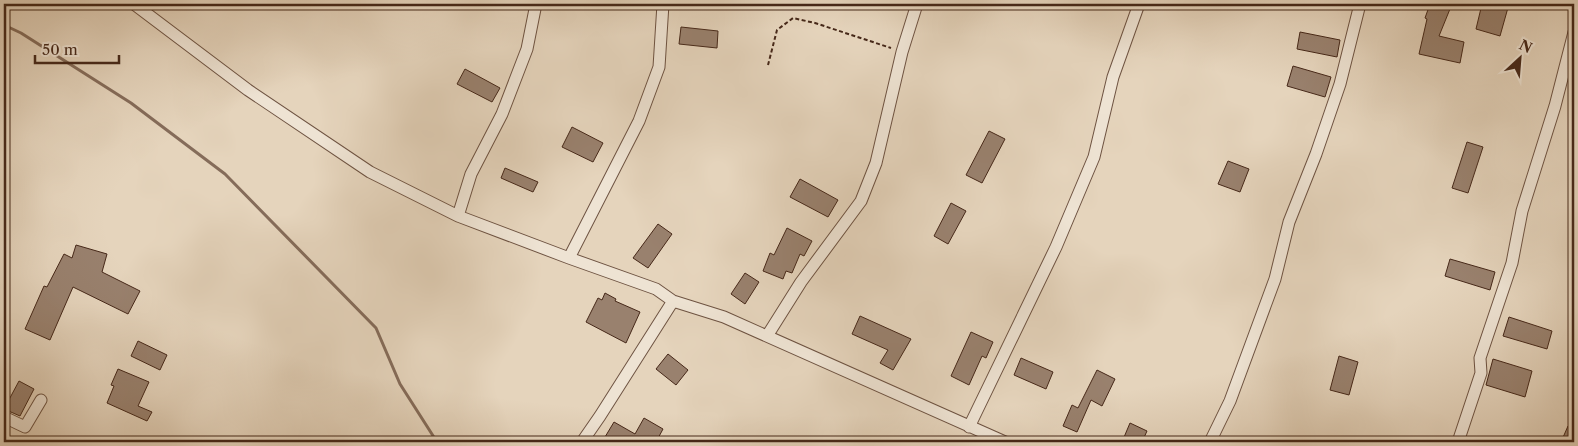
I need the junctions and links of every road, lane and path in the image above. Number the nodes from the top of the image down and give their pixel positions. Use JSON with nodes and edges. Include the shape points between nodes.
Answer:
{"nodes":[{"id":1,"x":134,"y":4,"type":"edge"},
{"id":2,"x":536,"y":4,"type":"edge"},
{"id":3,"x":664,"y":4,"type":"edge"},
{"id":4,"x":917,"y":4,"type":"edge"},
{"id":5,"x":1139,"y":4,"type":"edge"},
{"id":6,"x":1360,"y":4,"type":"edge"},
{"id":7,"x":1574,"y":32,"type":"edge"},
{"id":8,"x":902,"y":52,"type":"junction"},
{"id":9,"x":768,"y":65,"type":"dead end"},
{"id":10,"x":458,"y":216,"type":"junction"},
{"id":11,"x":569,"y":258,"type":"junction"},
{"id":12,"x":673,"y":301,"type":"junction"},
{"id":13,"x":767,"y":336,"type":"junction"},
{"id":14,"x":41,"y":400,"type":"dead end"},
{"id":15,"x":4,"y":418,"type":"edge"},
{"id":16,"x":969,"y":427,"type":"junction"},
{"id":17,"x":582,"y":442,"type":"edge"},
{"id":18,"x":1005,"y":442,"type":"edge"},
{"id":19,"x":1210,"y":442,"type":"edge"},
{"id":20,"x":1458,"y":442,"type":"edge"}],
"edges":[{"from":1,"to":10,"type":"street","via":[[248,90],[370,172]]},
{"from":2,"to":10,"type":"street","via":[[527,49],[502,114],[471,174]]},
{"from":3,"to":11,"type":"street","via":[[659,67],[639,121]]},
{"from":4,"to":8,"type":"street"},
{"from":5,"to":16,"type":"street","via":[[1113,77],[1094,157],[1056,247]]},
{"from":6,"to":19,"type":"street","via":[[1340,84],[1289,222],[1275,279],[1230,401]]},
{"from":7,"to":20,"type":"street","via":[[1522,211],[1512,263],[1480,358],[1481,373]]},
{"from":8,"to":9,"type":"path","via":[[793,18],[777,30]]},
{"from":8,"to":13,"type":"street","via":[[876,164],[861,201],[801,282]]},
{"from":10,"to":11,"type":"street"},
{"from":11,"to":12,"type":"street","via":[[656,289]]},
{"from":12,"to":13,"type":"street"},
{"from":12,"to":17,"type":"street"},
{"from":13,"to":16,"type":"street"},
{"from":14,"to":15,"type":"street","via":[[26,427]]},
{"from":16,"to":18,"type":"street"}]}
